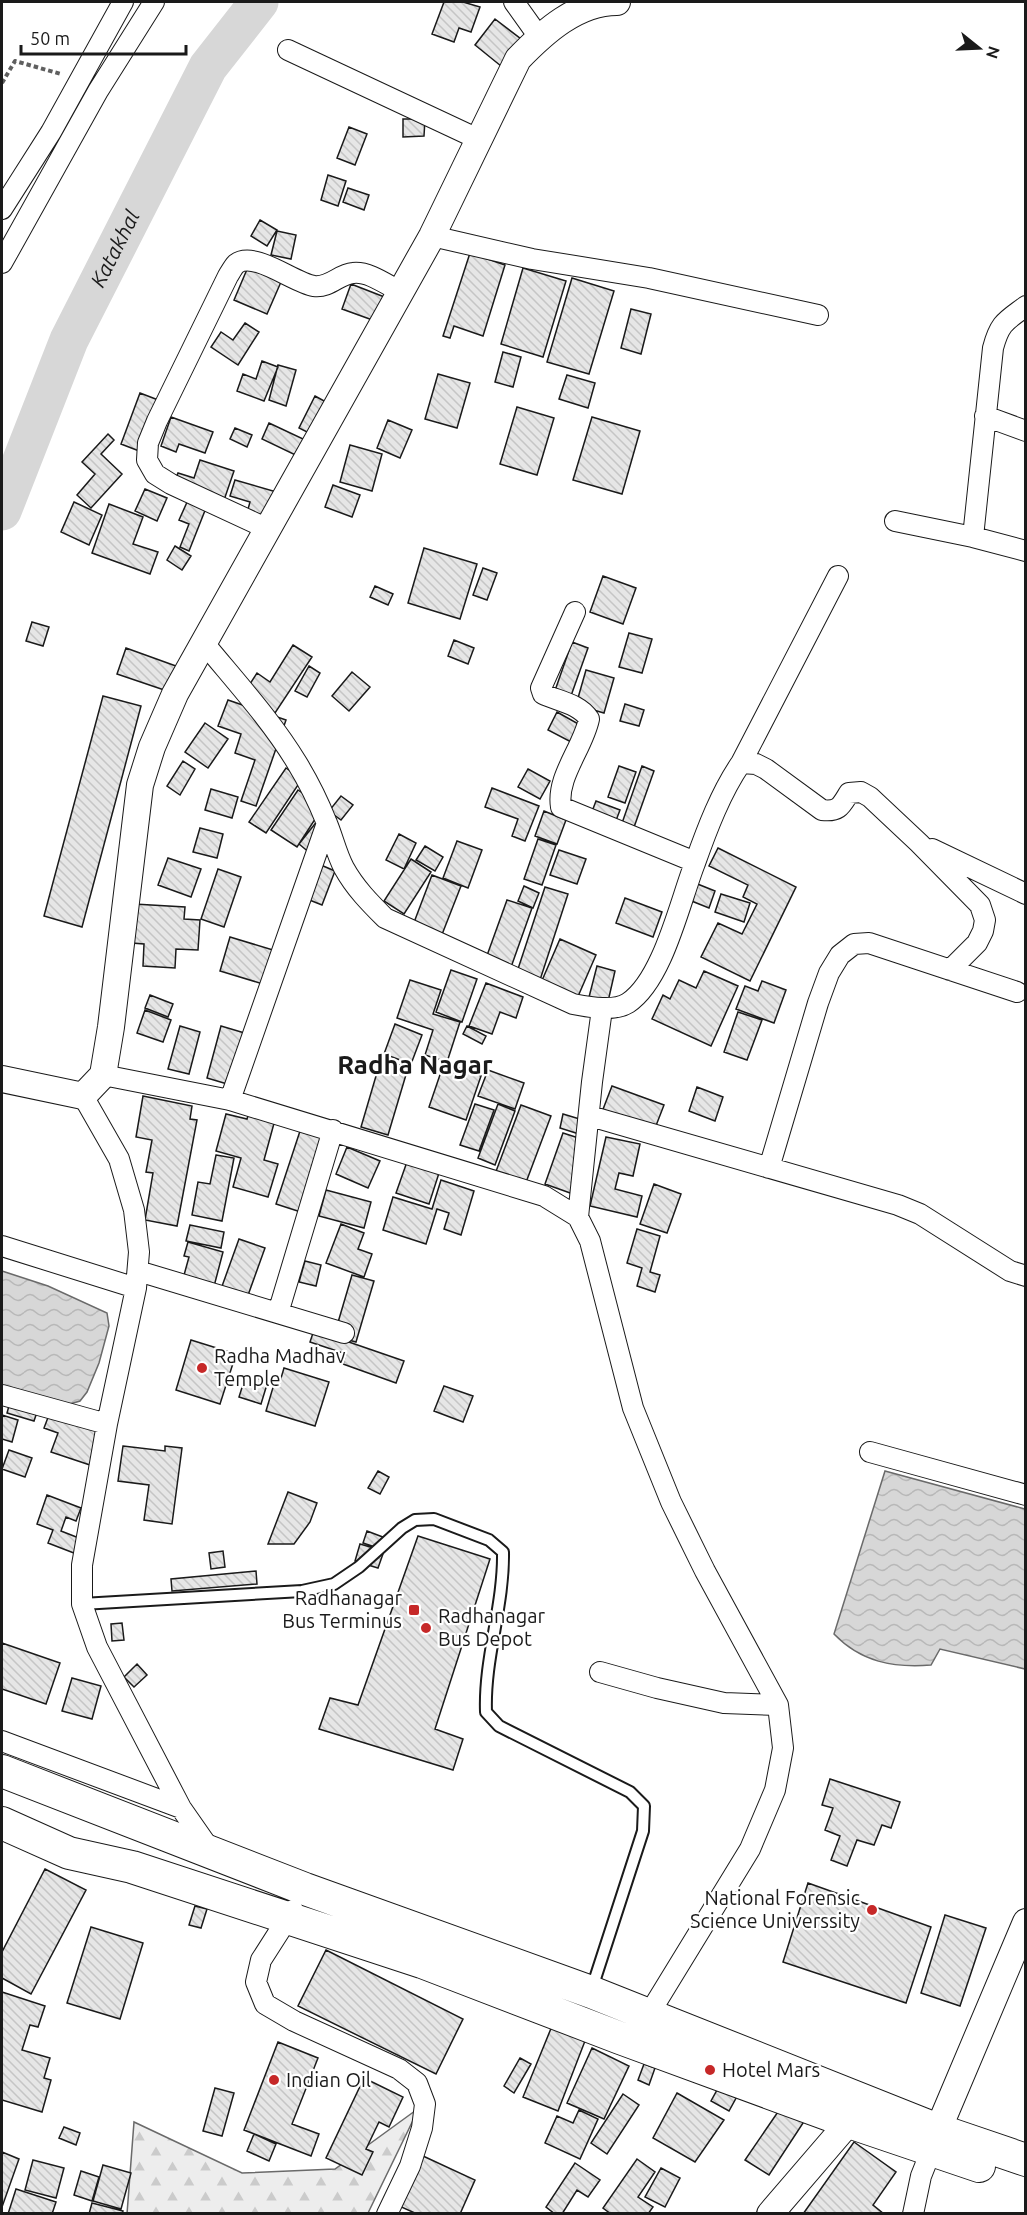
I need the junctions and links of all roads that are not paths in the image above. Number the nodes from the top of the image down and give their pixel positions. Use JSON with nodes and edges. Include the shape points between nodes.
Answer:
{"nodes":[{"id":1,"x":123,"y":2,"type":"edge"},
{"id":2,"x":154,"y":2,"type":"edge"},
{"id":3,"x":514,"y":2,"type":"edge"},
{"id":4,"x":617,"y":2,"type":"edge"},
{"id":5,"x":539,"y":37,"type":"junction"},
{"id":6,"x":288,"y":50,"type":"dead end"},
{"id":7,"x":478,"y":139,"type":"junction"},
{"id":8,"x":2,"y":209,"type":"edge"},
{"id":9,"x":432,"y":236,"type":"junction"},
{"id":10,"x":2,"y":263,"type":"edge"},
{"id":11,"x":401,"y":291,"type":"junction"},
{"id":12,"x":1026,"y":306,"type":"edge"},
{"id":13,"x":818,"y":315,"type":"dead end"},
{"id":14,"x":985,"y":416,"type":"junction"},
{"id":15,"x":1026,"y":431,"type":"edge"},
{"id":16,"x":895,"y":521,"type":"dead end"},
{"id":17,"x":268,"y":529,"type":"junction"},
{"id":18,"x":973,"y":537,"type":"junction"},
{"id":19,"x":1026,"y":551,"type":"edge"},
{"id":20,"x":838,"y":576,"type":"dead end"},
{"id":21,"x":575,"y":612,"type":"dead end"},
{"id":22,"x":204,"y":643,"type":"junction"},
{"id":23,"x":741,"y":763,"type":"junction"},
{"id":24,"x":327,"y":823,"type":"junction"},
{"id":25,"x":919,"y":843,"type":"junction"},
{"id":26,"x":695,"y":862,"type":"junction"},
{"id":27,"x":1026,"y":894,"type":"edge"},
{"id":28,"x":950,"y":970,"type":"junction"},
{"id":29,"x":1017,"y":992,"type":"dead end"},
{"id":30,"x":602,"y":1009,"type":"junction"},
{"id":31,"x":103,"y":1075,"type":"junction"},
{"id":32,"x":2,"y":1079,"type":"edge"},
{"id":33,"x":83,"y":1096,"type":"junction"},
{"id":34,"x":230,"y":1100,"type":"junction"},
{"id":35,"x":590,"y":1116,"type":"junction"},
{"id":36,"x":333,"y":1130,"type":"junction"},
{"id":37,"x":769,"y":1168,"type":"junction"},
{"id":38,"x":578,"y":1217,"type":"junction"},
{"id":39,"x":2,"y":1246,"type":"edge"},
{"id":40,"x":1026,"y":1276,"type":"edge"},
{"id":41,"x":137,"y":1280,"type":"junction"},
{"id":42,"x":278,"y":1313,"type":"junction"},
{"id":43,"x":344,"y":1333,"type":"dead end"},
{"id":44,"x":2,"y":1395,"type":"edge"},
{"id":45,"x":107,"y":1424,"type":"junction"},
{"id":46,"x":870,"y":1452,"type":"dead end"},
{"id":47,"x":1026,"y":1495,"type":"edge"},
{"id":48,"x":82,"y":1604,"type":"junction"},
{"id":49,"x":600,"y":1672,"type":"dead end"},
{"id":50,"x":778,"y":1705,"type":"junction"},
{"id":51,"x":2,"y":1741,"type":"edge"},
{"id":52,"x":2,"y":1771,"type":"edge"},
{"id":53,"x":181,"y":1808,"type":"junction"},
{"id":54,"x":2,"y":1823,"type":"edge"},
{"id":55,"x":213,"y":1853,"type":"junction"},
{"id":56,"x":304,"y":1889,"type":"junction"},
{"id":57,"x":288,"y":1919,"type":"junction"},
{"id":58,"x":1026,"y":1922,"type":"edge"},
{"id":59,"x":591,"y":1992,"type":"junction"},
{"id":60,"x":649,"y":2014,"type":"junction"},
{"id":61,"x":849,"y":2122,"type":"junction"},
{"id":62,"x":935,"y":2140,"type":"junction"},
{"id":63,"x":1026,"y":2160,"type":"edge"},
{"id":64,"x":1026,"y":2181,"type":"edge"},
{"id":65,"x":387,"y":2214,"type":"edge"},
{"id":66,"x":770,"y":2214,"type":"edge"},
{"id":67,"x":914,"y":2214,"type":"edge"}],
"edges":[{"from":1,"to":8,"type":"street","via":[[46,140]]},
{"from":2,"to":10,"type":"street","via":[[98,92]]},
{"from":3,"to":5,"type":"street"},
{"from":4,"to":5,"type":"street","via":[[576,12]]},
{"from":5,"to":7,"type":"street","via":[[518,59]]},
{"from":6,"to":7,"type":"street"},
{"from":7,"to":9,"type":"street"},
{"from":9,"to":11,"type":"street"},
{"from":9,"to":13,"type":"street"},
{"from":11,"to":17,"type":"street"},
{"from":11,"to":17,"type":"street","via":[[364,274],[352,273],[318,287],[260,262],[246,260],[236,264],[228,276],[157,421],[148,442],[147,460],[155,474],[171,484]]},
{"from":12,"to":14,"type":"street","via":[[1008,317],[998,332]]},
{"from":14,"to":15,"type":"street"},
{"from":14,"to":18,"type":"street"},
{"from":16,"to":18,"type":"street"},
{"from":17,"to":22,"type":"street"},
{"from":18,"to":19,"type":"street"},
{"from":20,"to":23,"type":"street"},
{"from":21,"to":26,"type":"street","via":[[541,688],[543,694],[578,708],[589,719],[563,783],[561,807]]},
{"from":22,"to":24,"type":"street","via":[[277,732]]},
{"from":22,"to":31,"type":"street","via":[[175,694],[140,784]]},
{"from":23,"to":25,"type":"street","via":[[766,769],[822,810],[832,811],[841,806],[849,793],[861,792]]},
{"from":23,"to":26,"type":"street","via":[[730,779]]},
{"from":24,"to":30,"type":"street","via":[[345,870],[385,918],[573,1004]]},
{"from":24,"to":34,"type":"street"},
{"from":25,"to":27,"type":"street"},
{"from":25,"to":28,"type":"street","via":[[980,905],[985,920],[977,943]]},
{"from":26,"to":30,"type":"street","via":[[650,980],[627,1003]]},
{"from":28,"to":29,"type":"street"},
{"from":28,"to":37,"type":"street","via":[[869,943],[854,944],[840,955],[818,1003]]},
{"from":30,"to":35,"type":"street"},
{"from":31,"to":33,"type":"street"},
{"from":31,"to":34,"type":"street"},
{"from":32,"to":33,"type":"street"},
{"from":33,"to":41,"type":"street","via":[[119,1159],[134,1210],[139,1252]]},
{"from":34,"to":36,"type":"street"},
{"from":35,"to":37,"type":"street"},
{"from":35,"to":38,"type":"street"},
{"from":36,"to":38,"type":"street","via":[[544,1196]]},
{"from":36,"to":42,"type":"street"},
{"from":37,"to":40,"type":"street","via":[[898,1204],[1002,1266]]},
{"from":38,"to":50,"type":"street","via":[[590,1241],[633,1408],[671,1502]]},
{"from":39,"to":41,"type":"street"},
{"from":41,"to":42,"type":"street"},
{"from":41,"to":45,"type":"street"},
{"from":42,"to":43,"type":"street"},
{"from":44,"to":45,"type":"street"},
{"from":45,"to":48,"type":"street","via":[[82,1565]]},
{"from":46,"to":47,"type":"street"},
{"from":48,"to":53,"type":"street","via":[[97,1647]]},
{"from":48,"to":59,"type":"lane","via":[[302,1591],[334,1584],[415,1520],[434,1519],[489,1540],[503,1552],[504,1577],[485,1691],[486,1712],[499,1726],[630,1792],[644,1806],[644,1831]]},
{"from":49,"to":50,"type":"street","via":[[724,1703]]},
{"from":50,"to":60,"type":"street","via":[[783,1748],[775,1790],[750,1849]]},
{"from":51,"to":53,"type":"street"},
{"from":52,"to":55,"type":"main road"},
{"from":53,"to":55,"type":"street"},
{"from":54,"to":57,"type":"main road","via":[[69,1853],[132,1867]]},
{"from":55,"to":56,"type":"main road"},
{"from":56,"to":57,"type":"street"},
{"from":56,"to":59,"type":"main road"},
{"from":57,"to":61,"type":"main road","via":[[422,1962]]},
{"from":57,"to":65,"type":"street","via":[[261,1960],[256,1982],[265,2004],[399,2069],[417,2083],[425,2104],[410,2166]]},
{"from":58,"to":62,"type":"street"},
{"from":59,"to":60,"type":"main road"},
{"from":60,"to":62,"type":"main road"},
{"from":61,"to":62,"type":"main road"},
{"from":61,"to":66,"type":"street"},
{"from":62,"to":63,"type":"main road"},
{"from":62,"to":64,"type":"main road"},
{"from":62,"to":67,"type":"street","via":[[921,2176]]}]}
